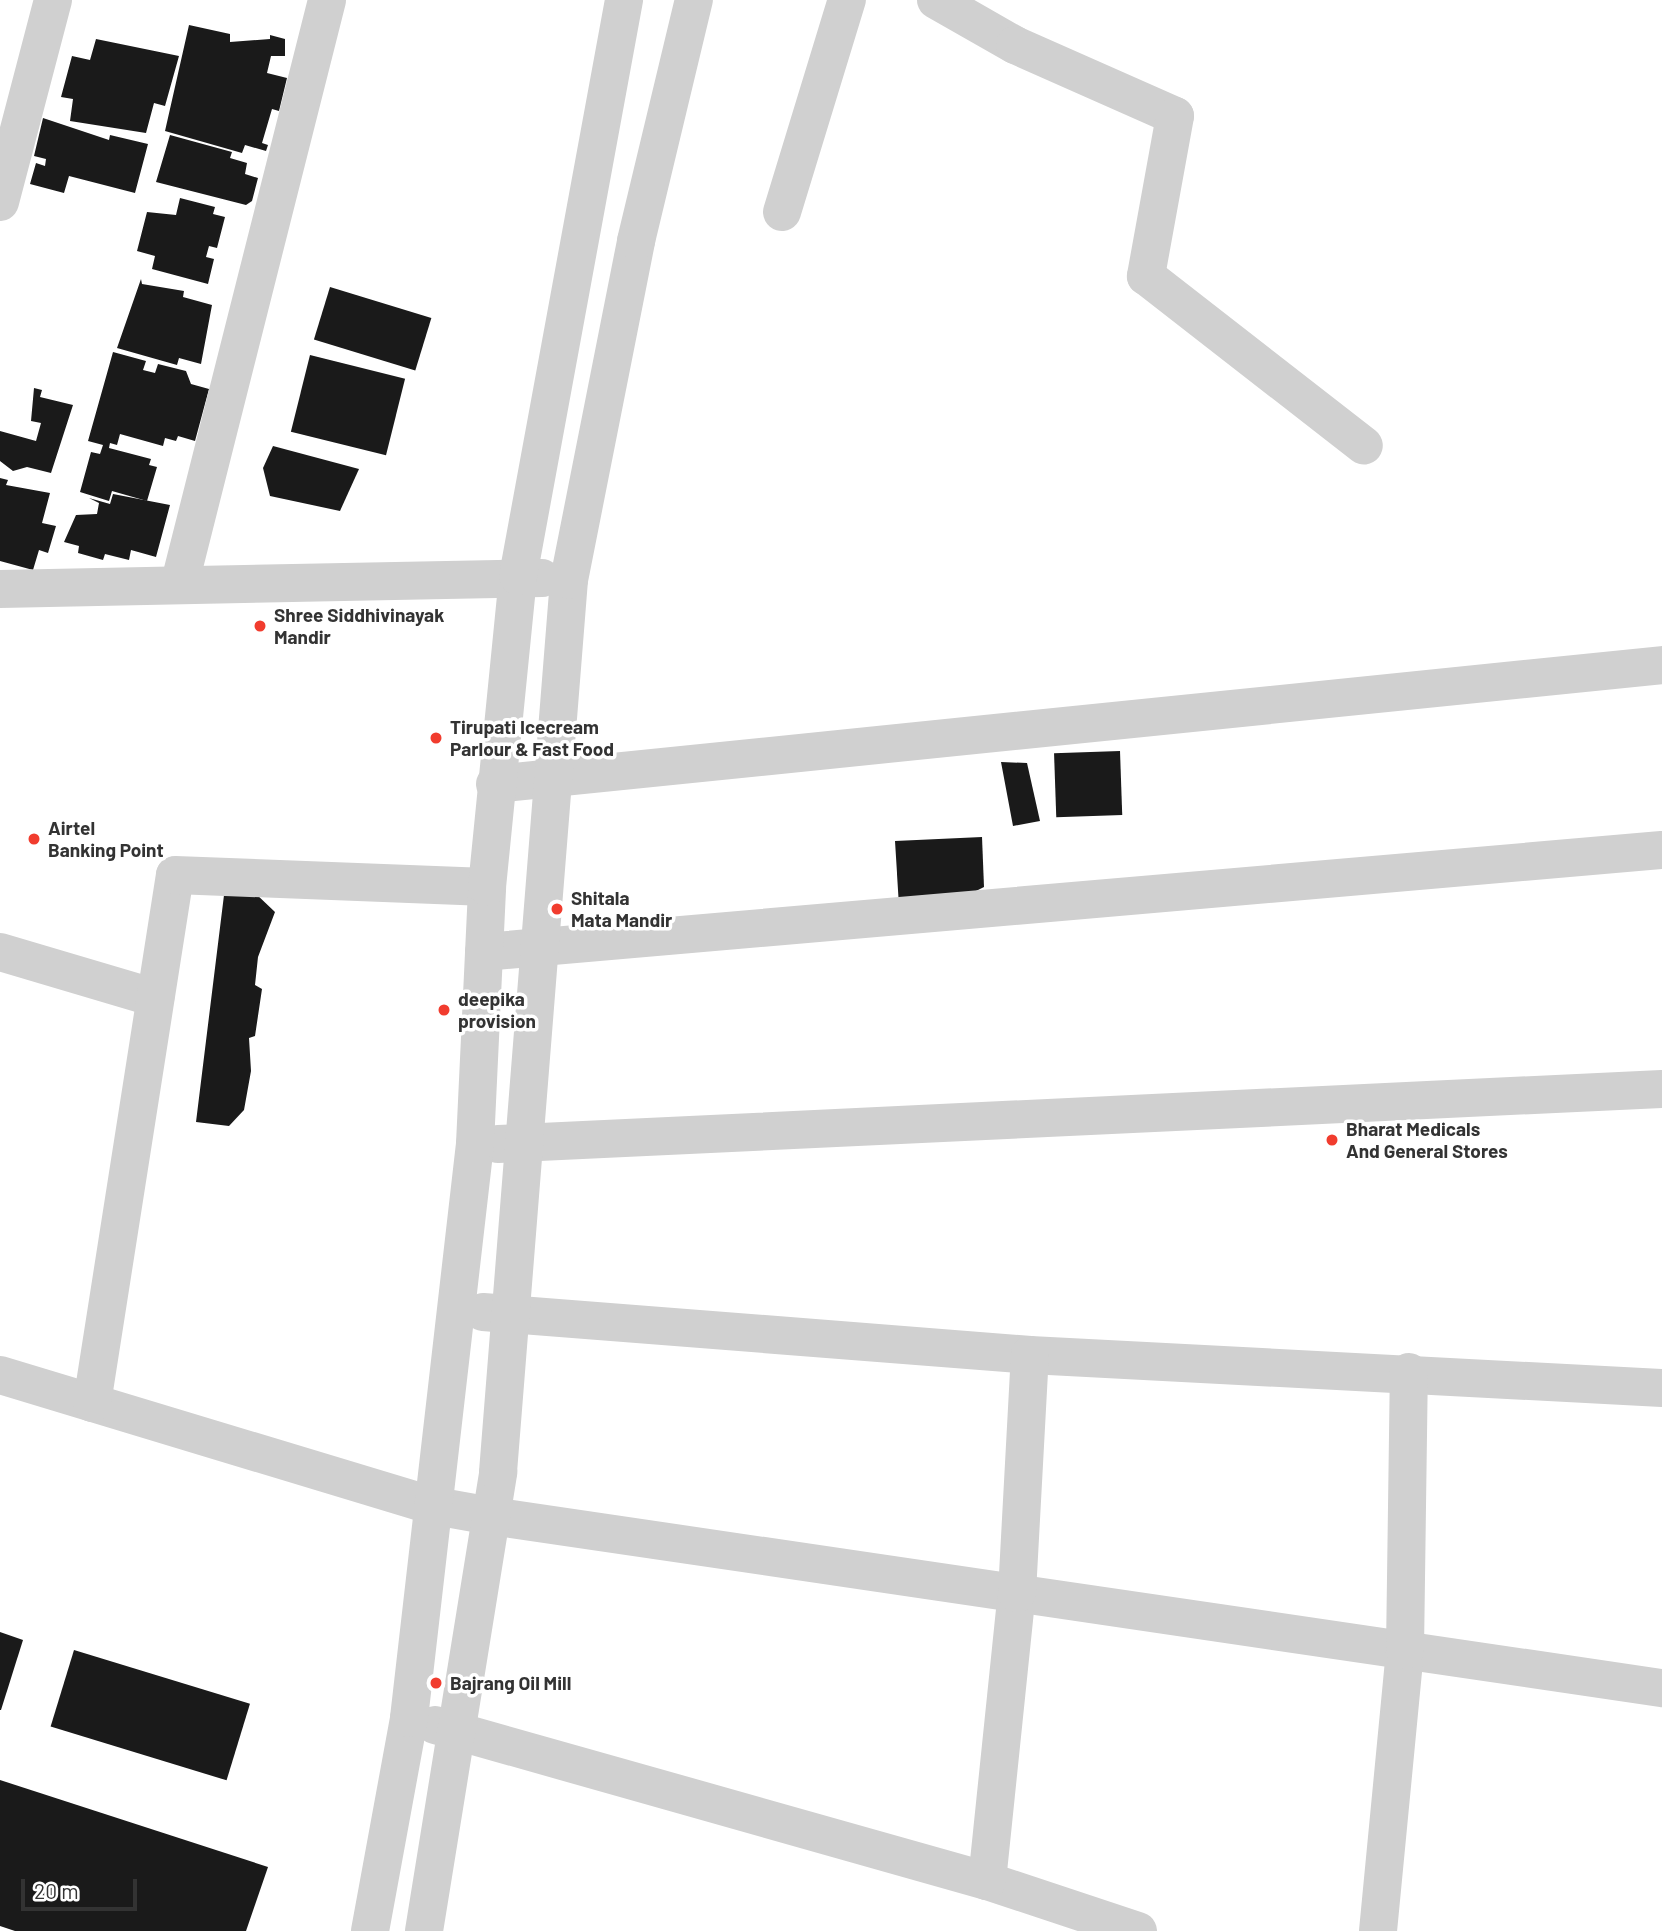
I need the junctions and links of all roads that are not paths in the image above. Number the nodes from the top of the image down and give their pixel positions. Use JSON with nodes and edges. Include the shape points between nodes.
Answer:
{"nodes":[{"id":1,"x":53,"y":0,"type":"edge"},
{"id":2,"x":327,"y":0,"type":"edge"},
{"id":3,"x":624,"y":0,"type":"edge"},
{"id":4,"x":694,"y":0,"type":"edge"},
{"id":5,"x":847,"y":0,"type":"edge"},
{"id":6,"x":936,"y":0,"type":"edge"},
{"id":7,"x":0,"y":202,"type":"edge"},
{"id":8,"x":782,"y":212,"type":"dead end"},
{"id":9,"x":1364,"y":446,"type":"dead end"},
{"id":10,"x":518,"y":576,"type":"junction"},
{"id":11,"x":569,"y":580,"type":"junction"},
{"id":12,"x":180,"y":582,"type":"junction"},
{"id":13,"x":0,"y":589,"type":"edge"},
{"id":14,"x":1662,"y":665,"type":"edge"},
{"id":15,"x":552,"y":776,"type":"junction"},
{"id":16,"x":495,"y":784,"type":"junction"},
{"id":17,"x":1662,"y":850,"type":"edge"},
{"id":18,"x":487,"y":887,"type":"junction"},
{"id":19,"x":539,"y":947,"type":"junction"},
{"id":20,"x":484,"y":952,"type":"junction"},
{"id":21,"x":0,"y":953,"type":"edge"},
{"id":22,"x":155,"y":998,"type":"junction"},
{"id":23,"x":1662,"y":1089,"type":"edge"},
{"id":24,"x":475,"y":1144,"type":"junction"},
{"id":25,"x":524,"y":1144,"type":"junction"},
{"id":26,"x":456,"y":1310,"type":"junction"},
{"id":27,"x":510,"y":1313,"type":"junction"},
{"id":28,"x":1030,"y":1355,"type":"junction"},
{"id":29,"x":1409,"y":1371,"type":"junction"},
{"id":30,"x":0,"y":1375,"type":"edge"},
{"id":31,"x":1662,"y":1388,"type":"edge"},
{"id":32,"x":92,"y":1404,"type":"junction"},
{"id":33,"x":435,"y":1506,"type":"junction"},
{"id":34,"x":491,"y":1516,"type":"junction"},
{"id":35,"x":1017,"y":1593,"type":"junction"},
{"id":36,"x":1405,"y":1650,"type":"junction"},
{"id":37,"x":1662,"y":1688,"type":"edge"},
{"id":38,"x":409,"y":1718,"type":"junction"},
{"id":39,"x":458,"y":1732,"type":"junction"},
{"id":40,"x":987,"y":1881,"type":"junction"},
{"id":41,"x":370,"y":1931,"type":"edge"},
{"id":42,"x":424,"y":1931,"type":"edge"},
{"id":43,"x":1138,"y":1931,"type":"edge"},
{"id":44,"x":1378,"y":1931,"type":"edge"}],
"edges":[{"from":1,"to":7,"type":"street"},
{"from":2,"to":12,"type":"street"},
{"from":3,"to":10,"type":"street"},
{"from":4,"to":11,"type":"street","via":[[636,241]]},
{"from":5,"to":8,"type":"street"},
{"from":6,"to":9,"type":"street","via":[[1015,46],[1175,116],[1146,276]]},
{"from":10,"to":11,"type":"street"},
{"from":10,"to":12,"type":"street"},
{"from":10,"to":16,"type":"street"},
{"from":11,"to":15,"type":"street"},
{"from":12,"to":13,"type":"street"},
{"from":14,"to":15,"type":"street"},
{"from":15,"to":16,"type":"street"},
{"from":15,"to":19,"type":"street"},
{"from":16,"to":18,"type":"street"},
{"from":17,"to":19,"type":"street"},
{"from":18,"to":20,"type":"street"},
{"from":18,"to":22,"type":"street","via":[[175,875]]},
{"from":19,"to":20,"type":"street"},
{"from":19,"to":25,"type":"street"},
{"from":20,"to":24,"type":"street"},
{"from":21,"to":22,"type":"street"},
{"from":22,"to":32,"type":"street"},
{"from":23,"to":25,"type":"street"},
{"from":24,"to":25,"type":"street"},
{"from":24,"to":26,"type":"street"},
{"from":25,"to":27,"type":"street"},
{"from":26,"to":27,"type":"street"},
{"from":26,"to":33,"type":"street"},
{"from":27,"to":28,"type":"street"},
{"from":27,"to":34,"type":"street"},
{"from":28,"to":29,"type":"street"},
{"from":28,"to":35,"type":"street"},
{"from":29,"to":31,"type":"street"},
{"from":29,"to":36,"type":"street"},
{"from":30,"to":32,"type":"street"},
{"from":32,"to":33,"type":"street"},
{"from":33,"to":34,"type":"street"},
{"from":33,"to":38,"type":"street"},
{"from":34,"to":35,"type":"street"},
{"from":34,"to":39,"type":"street"},
{"from":35,"to":36,"type":"street"},
{"from":35,"to":40,"type":"street"},
{"from":36,"to":37,"type":"street"},
{"from":36,"to":44,"type":"street"},
{"from":38,"to":39,"type":"street"},
{"from":38,"to":41,"type":"street"},
{"from":39,"to":40,"type":"street"},
{"from":39,"to":42,"type":"street"},
{"from":40,"to":43,"type":"street"}]}
